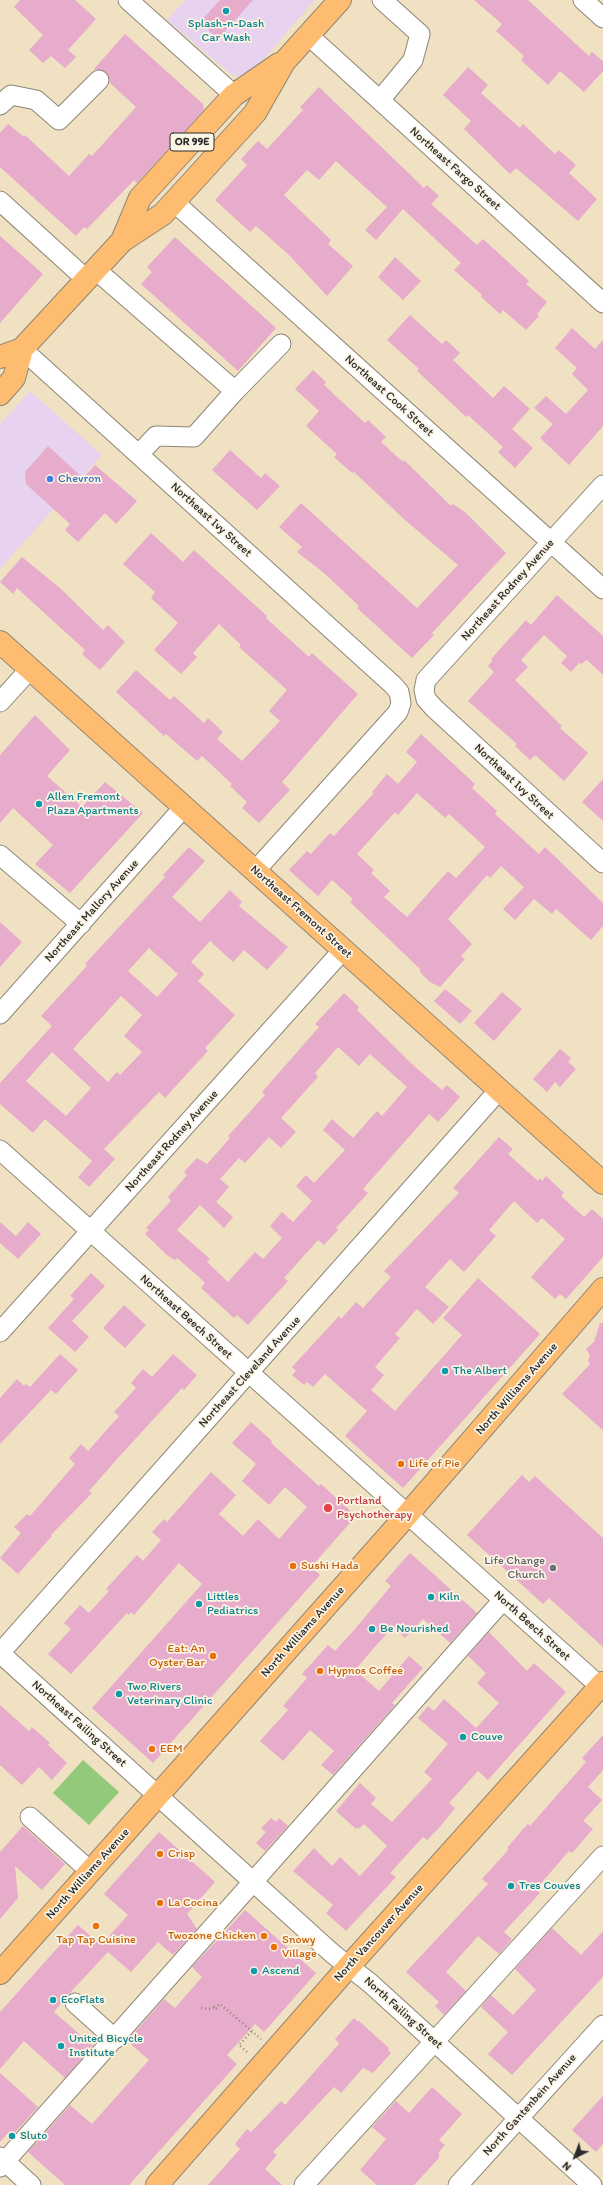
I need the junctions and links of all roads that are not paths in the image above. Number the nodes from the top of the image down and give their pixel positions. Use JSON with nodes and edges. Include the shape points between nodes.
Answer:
{"nodes":[{"id":1,"x":128,"y":0,"type":"edge"},
{"id":2,"x":340,"y":0,"type":"edge"},
{"id":3,"x":382,"y":0,"type":"edge"},
{"id":4,"x":583,"y":0,"type":"edge"},
{"id":5,"x":603,"y":18,"type":"edge"},
{"id":6,"x":308,"y":35,"type":"junction"},
{"id":7,"x":284,"y":62,"type":"junction"},
{"id":8,"x":99,"y":80,"type":"dead end"},
{"id":9,"x":234,"y":95,"type":"junction"},
{"id":10,"x":380,"y":100,"type":"junction"},
{"id":11,"x":0,"y":105,"type":"edge"},
{"id":12,"x":0,"y":201,"type":"edge"},
{"id":13,"x":174,"y":202,"type":"junction"},
{"id":14,"x":122,"y":241,"type":"junction"},
{"id":15,"x":92,"y":275,"type":"junction"},
{"id":16,"x":603,"y":303,"type":"edge"},
{"id":17,"x":281,"y":344,"type":"dead end"},
{"id":18,"x":22,"y":349,"type":"junction"},
{"id":19,"x":0,"y":358,"type":"edge"},
{"id":20,"x":235,"y":391,"type":"junction"},
{"id":21,"x":0,"y":394,"type":"edge"},
{"id":22,"x":138,"y":454,"type":"junction"},
{"id":23,"x":603,"y":485,"type":"edge"},
{"id":24,"x":551,"y":542,"type":"junction"},
{"id":25,"x":603,"y":589,"type":"edge"},
{"id":26,"x":0,"y":642,"type":"edge"},
{"id":27,"x":30,"y":669,"type":"junction"},
{"id":28,"x":426,"y":699,"type":"joint"},
{"id":29,"x":0,"y":702,"type":"edge"},
{"id":30,"x":184,"y":807,"type":"junction"},
{"id":31,"x":0,"y":855,"type":"edge"},
{"id":32,"x":603,"y":863,"type":"edge"},
{"id":33,"x":255,"y":871,"type":"junction"},
{"id":34,"x":80,"y":924,"type":"junction"},
{"id":35,"x":343,"y":950,"type":"junction"},
{"id":36,"x":0,"y":1014,"type":"edge"},
{"id":37,"x":499,"y":1090,"type":"junction"},
{"id":38,"x":0,"y":1150,"type":"edge"},
{"id":39,"x":603,"y":1183,"type":"edge"},
{"id":40,"x":91,"y":1231,"type":"junction"},
{"id":41,"x":603,"y":1289,"type":"edge"},
{"id":42,"x":0,"y":1332,"type":"edge"},
{"id":43,"x":248,"y":1373,"type":"junction"},
{"id":44,"x":407,"y":1515,"type":"junction"},
{"id":45,"x":503,"y":1600,"type":"junction"},
{"id":46,"x":0,"y":1654,"type":"edge"},
{"id":47,"x":602,"y":1686,"type":"edge"},
{"id":48,"x":158,"y":1795,"type":"junction"},
{"id":49,"x":30,"y":1817,"type":"dead end"},
{"id":50,"x":603,"y":1856,"type":"edge"},
{"id":51,"x":90,"y":1871,"type":"junction"},
{"id":52,"x":254,"y":1882,"type":"junction"},
{"id":53,"x":349,"y":1966,"type":"junction"},
{"id":54,"x":0,"y":1973,"type":"edge"},
{"id":55,"x":75,"y":2004,"type":"dead end"},
{"id":56,"x":603,"y":2025,"type":"edge"},
{"id":57,"x":115,"y":2038,"type":"junction"},
{"id":58,"x":434,"y":2041,"type":"junction"},
{"id":59,"x":519,"y":2118,"type":"junction"},
{"id":60,"x":2,"y":2162,"type":"edge"},
{"id":61,"x":31,"y":2185,"type":"edge"},
{"id":62,"x":157,"y":2185,"type":"edge"},
{"id":63,"x":304,"y":2185,"type":"edge"},
{"id":64,"x":458,"y":2185,"type":"edge"},
{"id":65,"x":592,"y":2185,"type":"edge"}],
"edges":[{"from":1,"to":9,"type":"street"},
{"from":2,"to":6,"type":"main road","number":"OR 99E"},
{"from":3,"to":10,"type":"street","via":[[420,34],[413,60]]},
{"from":4,"to":5,"type":"street"},
{"from":6,"to":7,"type":"main road","number":"OR 99E"},
{"from":6,"to":10,"type":"street","name":"Northeast Fargo Street"},
{"from":7,"to":9,"type":"main road","number":"OR 99E"},
{"from":7,"to":13,"type":"main road","number":"OR 99E","via":[[255,113]]},
{"from":8,"to":11,"type":"street","via":[[59,120],[36,100],[11,95]]},
{"from":9,"to":14,"type":"main road","number":"OR 99E","via":[[140,198]]},
{"from":10,"to":16,"type":"street","name":"Northeast Fargo Street"},
{"from":12,"to":15,"type":"street"},
{"from":13,"to":14,"type":"main road","number":"OR 99E","via":[[163,214]]},
{"from":13,"to":24,"type":"street","name":"Northeast Cook Street"},
{"from":14,"to":15,"type":"main road","number":"OR 99E"},
{"from":15,"to":18,"type":"main road","number":"OR 99E"},
{"from":15,"to":20,"type":"street"},
{"from":17,"to":20,"type":"street"},
{"from":18,"to":19,"type":"main road","number":"OR 99E"},
{"from":18,"to":21,"type":"main road","number":"OR 99E","via":[[14,378]]},
{"from":18,"to":22,"type":"street","name":"Northeast Ivy Street"},
{"from":20,"to":22,"type":"street","via":[[194,437],[156,436]]},
{"from":22,"to":33,"type":"street","name":"Northeast Ivy Street","via":[[399,692],[401,703],[398,712]]},
{"from":23,"to":24,"type":"street","name":"Northeast Rodney Avenue"},
{"from":24,"to":25,"type":"street","name":"Northeast Cook Street"},
{"from":24,"to":28,"type":"street","name":"Northeast Rodney Avenue","via":[[426,680]]},
{"from":26,"to":27,"type":"main road","name":"Northeast Fremont Street"},
{"from":27,"to":29,"type":"street"},
{"from":27,"to":30,"type":"main road","name":"Northeast Fremont Street"},
{"from":28,"to":32,"type":"street","name":"Northeast Ivy Street"},
{"from":30,"to":33,"type":"main road","name":"Northeast Fremont Street"},
{"from":30,"to":34,"type":"street","name":"Northeast Mallory Avenue"},
{"from":31,"to":34,"type":"street"},
{"from":33,"to":35,"type":"main road","name":"Northeast Fremont Street"},
{"from":34,"to":36,"type":"street","name":"Northeast Mallory Avenue"},
{"from":35,"to":37,"type":"main road","name":"Northeast Fremont Street"},
{"from":35,"to":40,"type":"street","name":"Northeast Rodney Avenue"},
{"from":37,"to":39,"type":"main road","name":"Northeast Fremont Street"},
{"from":37,"to":43,"type":"street","name":"Northeast Cleveland Avenue"},
{"from":38,"to":40,"type":"street","name":"Northeast Beech Street"},
{"from":40,"to":42,"type":"street","name":"Northeast Rodney Avenue"},
{"from":40,"to":43,"type":"street","name":"Northeast Beech Street"},
{"from":41,"to":44,"type":"main road","name":"North Williams Avenue"},
{"from":43,"to":44,"type":"street","name":"Northeast Beech Street"},
{"from":43,"to":46,"type":"street","name":"Northeast Cleveland Avenue"},
{"from":44,"to":45,"type":"street","name":"North Beech Street"},
{"from":44,"to":48,"type":"main road","name":"North Williams Avenue"},
{"from":45,"to":47,"type":"street","name":"North Beech Street"},
{"from":45,"to":52,"type":"street"},
{"from":46,"to":48,"type":"street","name":"Northeast Failing Street"},
{"from":47,"to":53,"type":"main road","name":"North Vancouver Avenue"},
{"from":48,"to":51,"type":"main road","name":"North Williams Avenue"},
{"from":48,"to":52,"type":"street","name":"North Failing Street"},
{"from":49,"to":51,"type":"street"},
{"from":50,"to":58,"type":"street"},
{"from":51,"to":54,"type":"main road","name":"North Williams Avenue"},
{"from":52,"to":53,"type":"street","name":"North Failing Street"},
{"from":52,"to":57,"type":"street"},
{"from":53,"to":58,"type":"street","name":"North Failing Street"},
{"from":53,"to":62,"type":"main road","name":"North Vancouver Avenue"},
{"from":55,"to":57,"type":"street"},
{"from":56,"to":59,"type":"street","name":"North Gantenbein Avenue"},
{"from":57,"to":60,"type":"street"},
{"from":58,"to":59,"type":"street","name":"North Failing Street"},
{"from":58,"to":63,"type":"street"},
{"from":59,"to":64,"type":"street","name":"North Gantenbein Avenue"},
{"from":59,"to":65,"type":"street","name":"North Failing Street"},
{"from":60,"to":61,"type":"street"}]}
